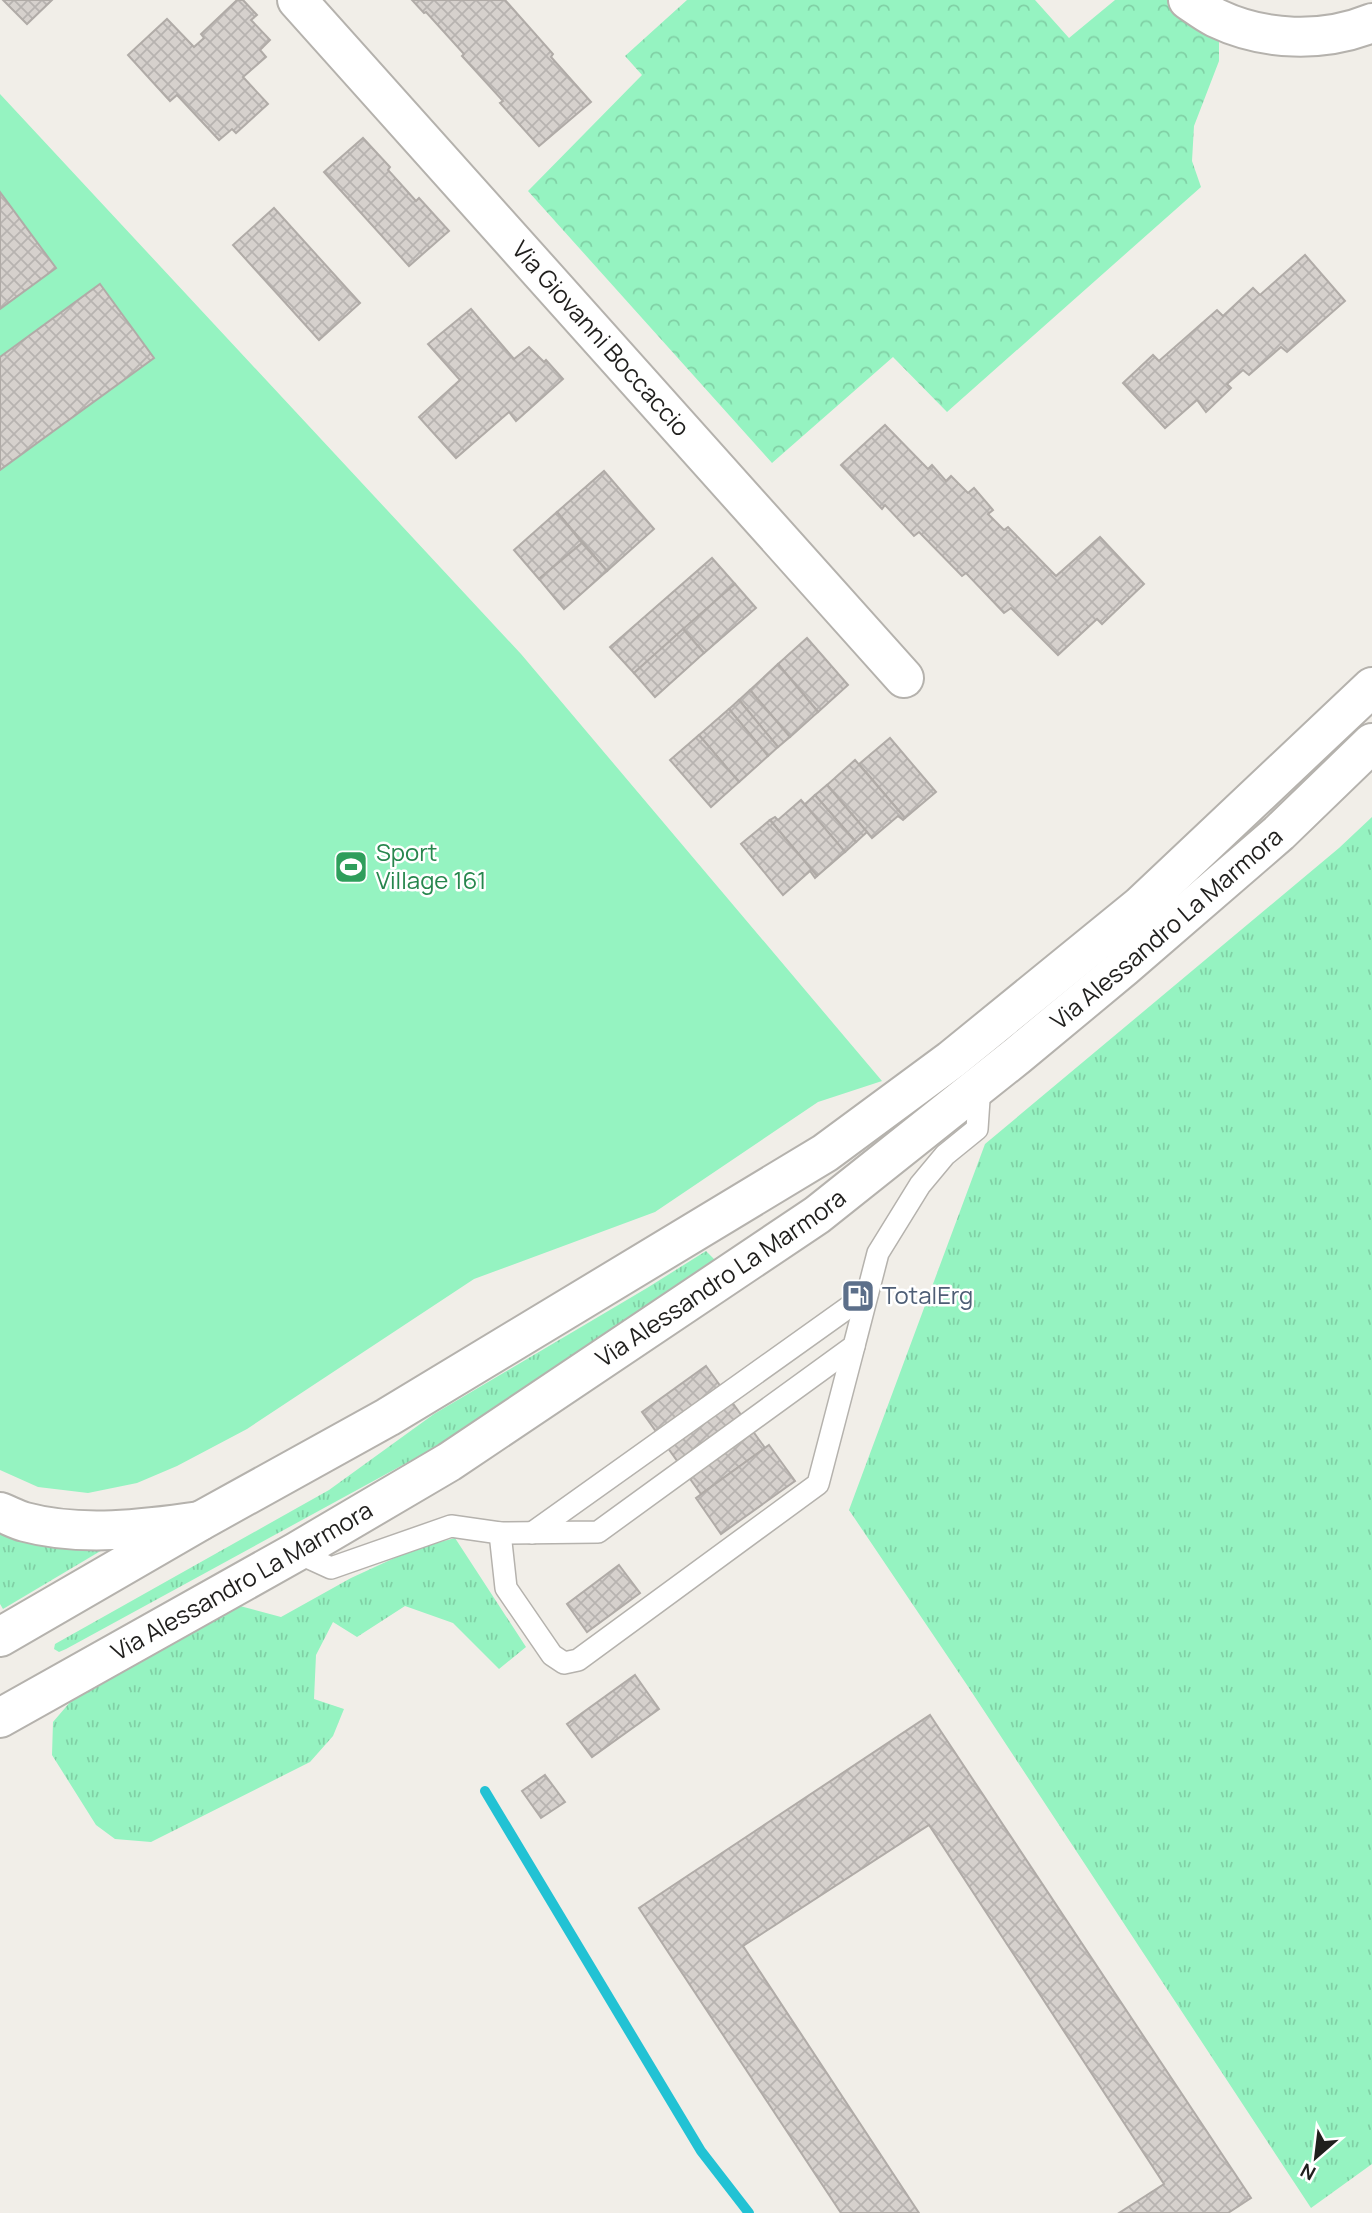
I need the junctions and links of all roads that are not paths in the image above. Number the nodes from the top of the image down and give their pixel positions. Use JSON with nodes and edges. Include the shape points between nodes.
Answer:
{"nodes":[{"id":1,"x":297,"y":0,"type":"edge"},
{"id":2,"x":1188,"y":0,"type":"edge"},
{"id":3,"x":1372,"y":23,"type":"edge"},
{"id":4,"x":905,"y":678,"type":"dead end"},
{"id":5,"x":1372,"y":687,"type":"edge"},
{"id":6,"x":1372,"y":743,"type":"edge"},
{"id":7,"x":980,"y":1085,"type":"junction"},
{"id":8,"x":867,"y":1294,"type":"junction"},
{"id":9,"x":854,"y":1346,"type":"junction"},
{"id":10,"x":0,"y":1512,"type":"edge"},
{"id":11,"x":202,"y":1520,"type":"junction"},
{"id":12,"x":500,"y":1533,"type":"junction"},
{"id":13,"x":532,"y":1533,"type":"junction"},
{"id":14,"x":296,"y":1552,"type":"junction"},
{"id":15,"x":0,"y":1637,"type":"edge"},
{"id":16,"x":3,"y":1710,"type":"edge"}],
"edges":[{"from":1,"to":4,"type":"main road","name":"Via Giovanni Boccaccio"},
{"from":2,"to":3,"type":"main road","via":[[1240,28],[1271,36],[1337,33]]},
{"from":5,"to":11,"type":"main road","name":"Via Alessandro La Marmora","via":[[1140,906],[951,1060],[825,1153],[400,1410]]},
{"from":6,"to":7,"type":"main road","name":"Via Alessandro La Marmora","via":[[1279,833]]},
{"from":7,"to":8,"type":"lane","via":[[977,1129],[945,1154],[920,1185],[878,1253]]},
{"from":7,"to":14,"type":"main road","name":"Via Alessandro La Marmora","via":[[817,1215],[449,1462]]},
{"from":8,"to":9,"type":"lane"},
{"from":8,"to":13,"type":"lane"},
{"from":9,"to":12,"type":"lane","via":[[818,1484],[578,1660],[564,1663],[552,1655],[506,1588]]},
{"from":9,"to":13,"type":"lane","via":[[598,1532]]},
{"from":10,"to":11,"type":"main road","via":[[25,1522],[78,1530],[144,1529]]},
{"from":11,"to":15,"type":"main road","name":"Via Alessandro La Marmora"},
{"from":12,"to":13,"type":"lane"},
{"from":12,"to":14,"type":"lane","via":[[451,1526],[331,1568]]},
{"from":14,"to":16,"type":"main road","name":"Via Alessandro La Marmora"}]}
